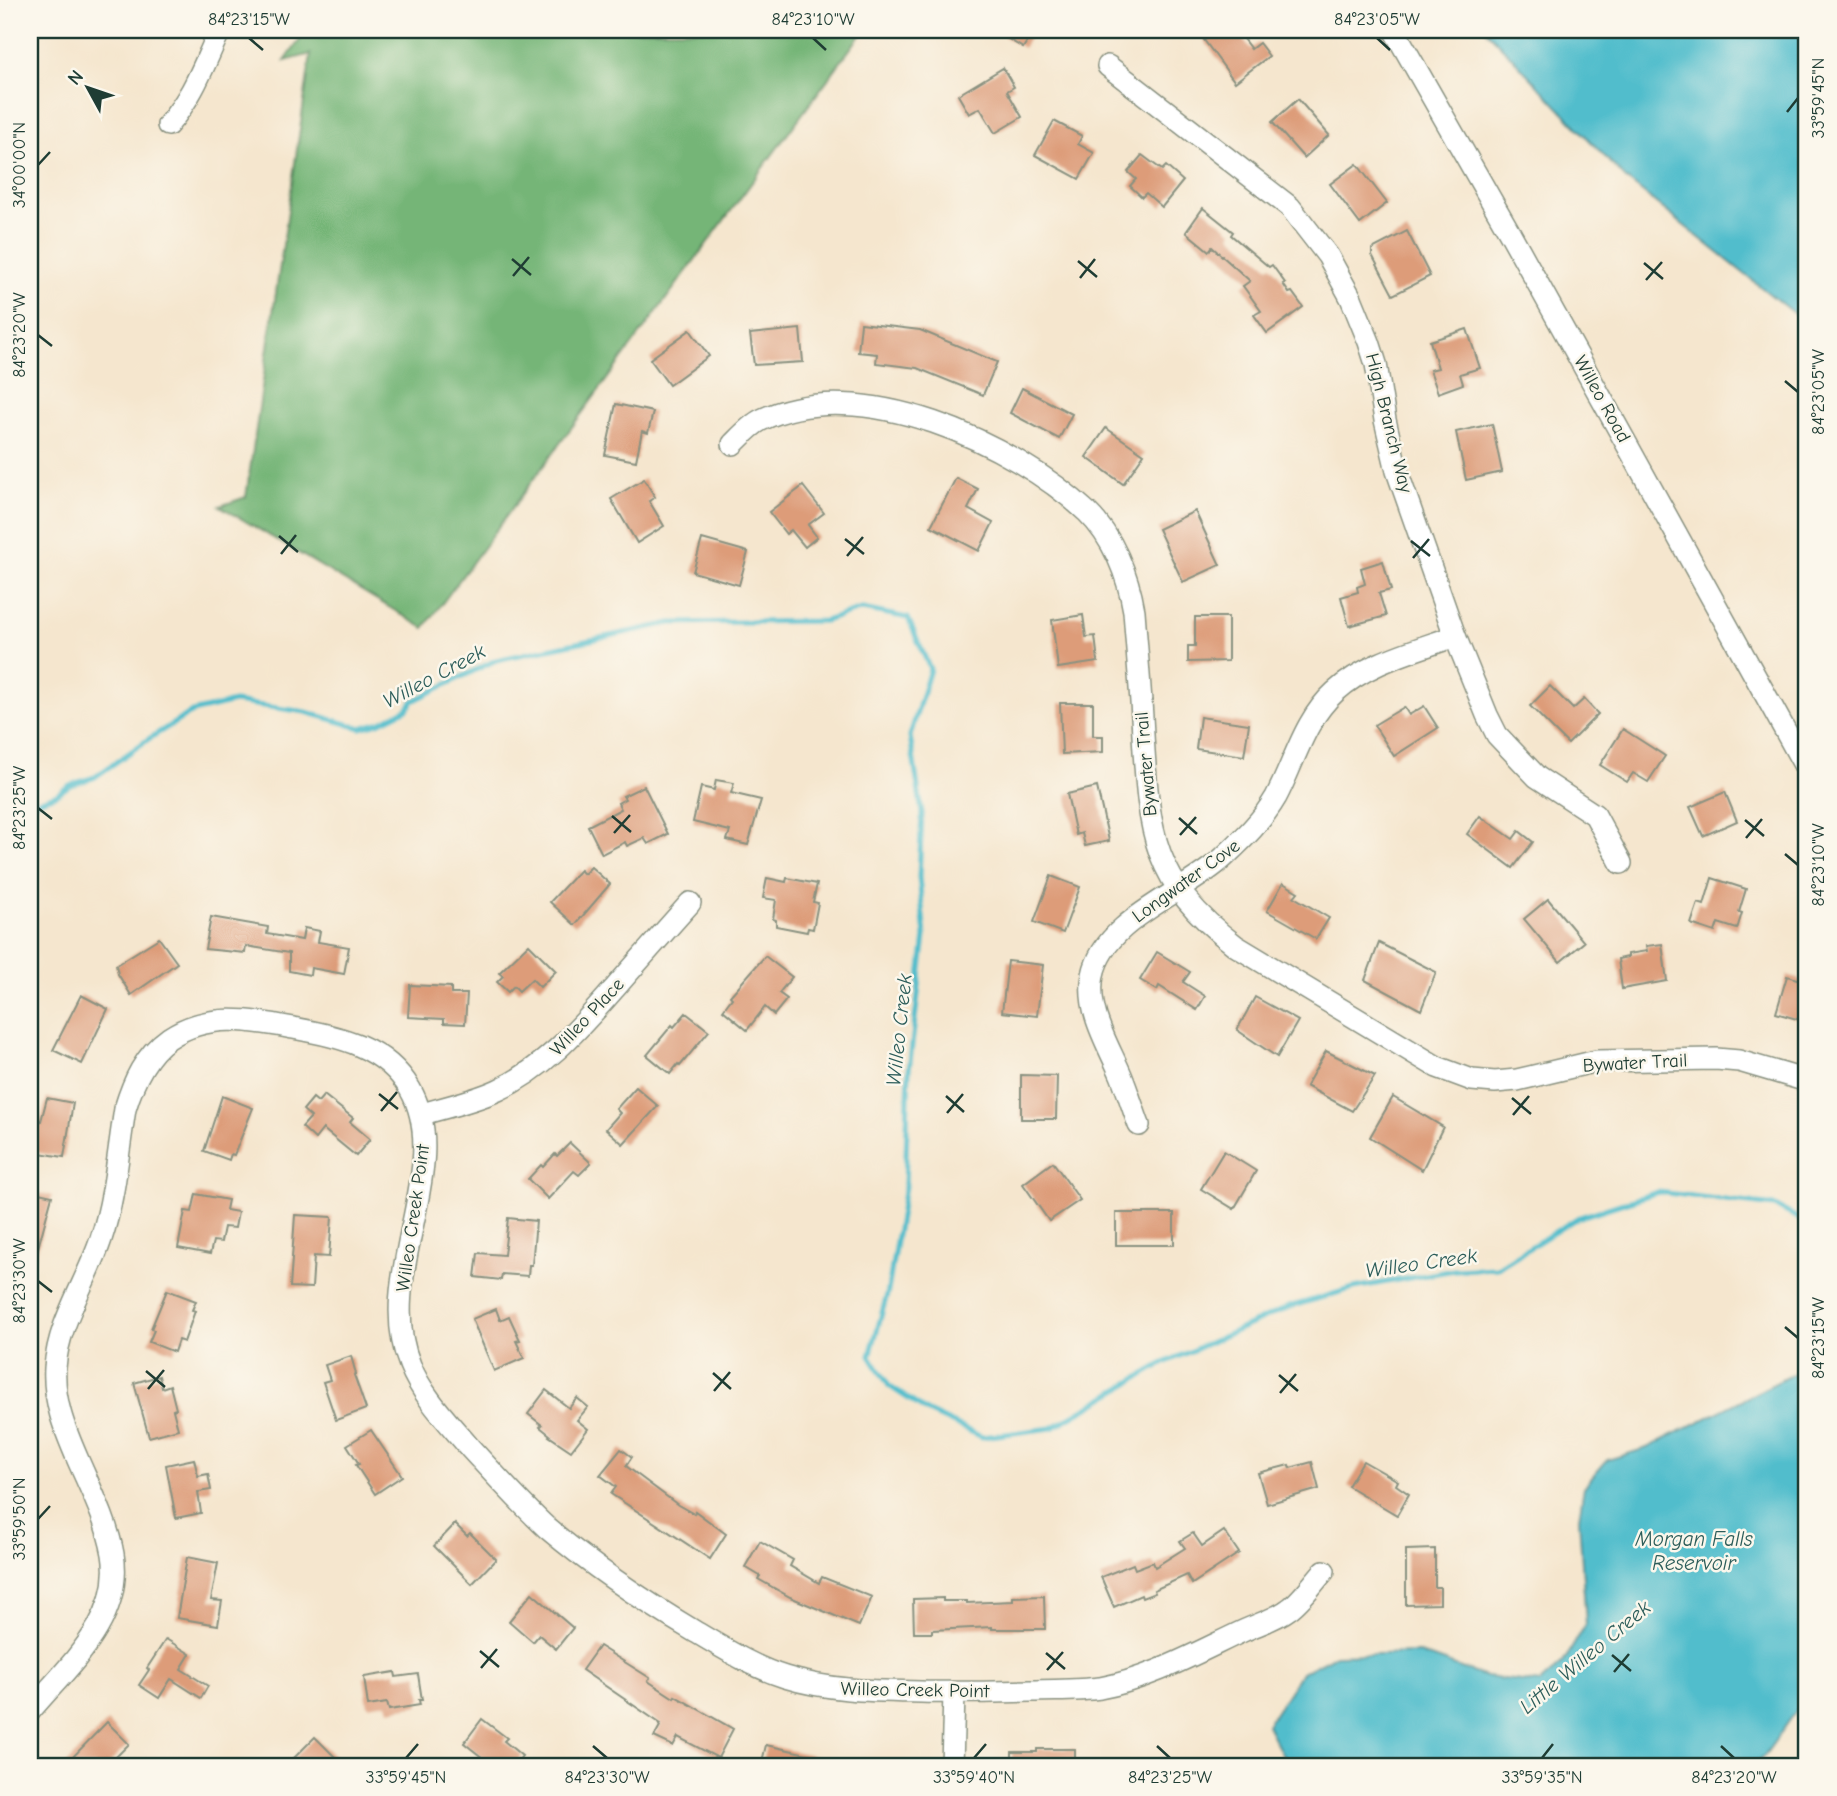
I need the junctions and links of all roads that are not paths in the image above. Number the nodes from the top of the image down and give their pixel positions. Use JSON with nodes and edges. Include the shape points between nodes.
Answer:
{"nodes":[{"id":1,"x":220,"y":30,"type":"edge"},
{"id":2,"x":1394,"y":30,"type":"edge"},
{"id":3,"x":1108,"y":66,"type":"dead end"},
{"id":4,"x":168,"y":125,"type":"dead end"},
{"id":5,"x":733,"y":444,"type":"dead end"},
{"id":6,"x":1455,"y":636,"type":"junction"},
{"id":7,"x":1807,"y":770,"type":"edge"},
{"id":8,"x":1621,"y":863,"type":"dead end"},
{"id":9,"x":1179,"y":890,"type":"junction"},
{"id":10,"x":690,"y":902,"type":"dead end"},
{"id":11,"x":1807,"y":1081,"type":"edge"},
{"id":12,"x":421,"y":1114,"type":"junction"},
{"id":13,"x":1139,"y":1125,"type":"dead end"},
{"id":14,"x":1324,"y":1571,"type":"dead end"},
{"id":15,"x":954,"y":1693,"type":"junction"},
{"id":16,"x":30,"y":1711,"type":"edge"},
{"id":17,"x":952,"y":1766,"type":"edge"}],
"edges":[{"from":1,"to":4,"type":"street","via":[[191,94]]},
{"from":2,"to":7,"type":"street","name":"Willeo Road"},
{"from":3,"to":6,"type":"street","name":"High Branch Way","via":[[1290,207],[1328,257],[1369,342],[1397,471]]},
{"from":5,"to":9,"type":"street","name":"Bywater Trail","via":[[759,420],[795,408],[833,403],[870,406],[932,421],[980,440],[1034,472],[1088,513],[1114,548],[1131,591],[1149,818],[1164,866]]},
{"from":6,"to":8,"type":"street","name":"High Branch Way","via":[[1497,735],[1537,778],[1595,815]]},
{"from":6,"to":9,"type":"street","name":"Longwater Cove","via":[[1374,666],[1334,693],[1314,717],[1256,828]]},
{"from":9,"to":11,"type":"street","name":"Bywater Trail","via":[[1236,946],[1376,1032],[1463,1077],[1495,1082],[1597,1061],[1716,1059]]},
{"from":9,"to":13,"type":"street","name":"Longwater Cove","via":[[1124,927],[1107,944],[1093,975],[1092,1003],[1098,1023]]},
{"from":10,"to":12,"type":"street","name":"Willeo Place","via":[[568,1041],[543,1062],[498,1090]]},
{"from":12,"to":15,"type":"street","name":"Willeo Creek Point","via":[[425,1148],[402,1285],[401,1325],[407,1358],[432,1401],[500,1481],[595,1567],[674,1619],[759,1666],[834,1688]]},
{"from":12,"to":16,"type":"street","name":"Willeo Creek Point","via":[[410,1089],[381,1057],[350,1040],[289,1027],[246,1019],[209,1021],[167,1040],[146,1062],[125,1109],[106,1224],[64,1327],[55,1367],[63,1427],[113,1553],[113,1591],[93,1637]]},
{"from":14,"to":15,"type":"street","name":"Willeo Creek Point","via":[[1290,1609],[1133,1680],[1078,1690]]},
{"from":15,"to":17,"type":"street"}]}
